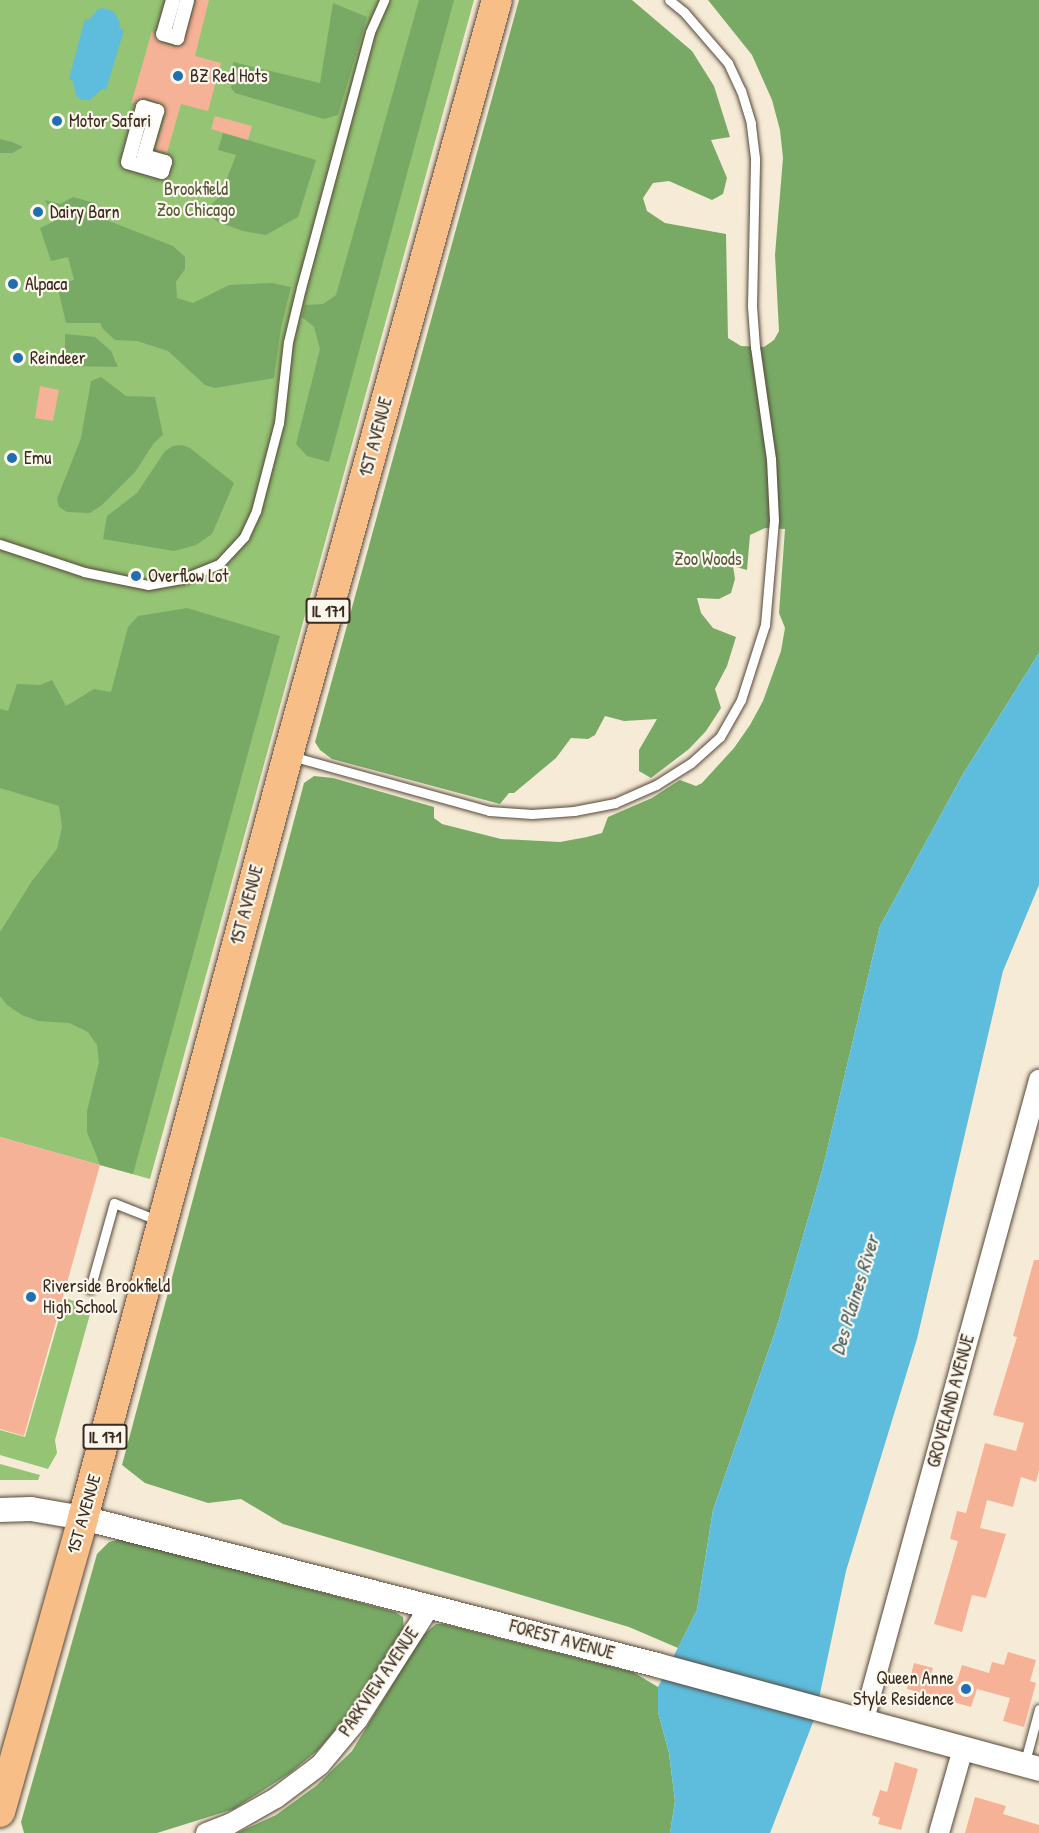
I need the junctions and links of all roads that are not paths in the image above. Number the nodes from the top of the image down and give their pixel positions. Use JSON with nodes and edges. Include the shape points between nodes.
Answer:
{"nodes":[{"id":1,"x":173,"y":0,"type":"edge"},
{"id":2,"x":187,"y":0,"type":"edge"},
{"id":3,"x":384,"y":0,"type":"edge"},
{"id":4,"x":497,"y":0,"type":"edge"},
{"id":5,"x":669,"y":0,"type":"edge"},
{"id":6,"x":143,"y":107,"type":"joint"},
{"id":7,"x":0,"y":544,"type":"edge"},
{"id":8,"x":288,"y":755,"type":"junction"},
{"id":9,"x":1039,"y":1080,"type":"edge"},
{"id":10,"x":162,"y":1222,"type":"junction"},
{"id":11,"x":90,"y":1289,"type":"dead end"},
{"id":12,"x":0,"y":1510,"type":"edge"},
{"id":13,"x":83,"y":1518,"type":"junction"},
{"id":14,"x":430,"y":1606,"type":"junction"},
{"id":15,"x":1039,"y":1709,"type":"edge"},
{"id":16,"x":863,"y":1723,"type":"junction"},
{"id":17,"x":963,"y":1749,"type":"junction"},
{"id":18,"x":1031,"y":1767,"type":"edge"},
{"id":19,"x":0,"y":1812,"type":"edge"},
{"id":20,"x":206,"y":1833,"type":"edge"},
{"id":21,"x":939,"y":1833,"type":"edge"}],
"edges":[{"from":1,"to":2,"type":"street","via":[[163,34],[177,38]]},
{"from":3,"to":7,"type":"lane","via":[[370,32],[301,288],[288,342],[279,423],[256,511],[244,537],[219,564],[182,579],[148,585],[84,572]]},
{"from":4,"to":8,"type":"main road","name":"1ST AVENUE","number":"IL 171"},
{"from":5,"to":8,"type":"lane","via":[[728,63],[748,112],[755,158],[754,346],[771,459],[774,520],[765,625],[741,700],[720,736],[691,763],[656,785],[615,803],[574,812],[489,811]]},
{"from":6,"to":6,"type":"street","via":[[128,162],[162,172],[165,162],[144,156],[157,111]]},
{"from":8,"to":10,"type":"main road","name":"1ST AVENUE","number":"IL 171"},
{"from":9,"to":16,"type":"street","name":"GROVELAND AVENUE"},
{"from":10,"to":11,"type":"lane","via":[[114,1203]]},
{"from":10,"to":13,"type":"main road","name":"1ST AVENUE","number":"IL 171"},
{"from":12,"to":13,"type":"street","name":"FOREST AVENUE","via":[[31,1509]]},
{"from":13,"to":14,"type":"street","name":"FOREST AVENUE"},
{"from":13,"to":19,"type":"main road","name":"1ST AVENUE","number":"IL 171"},
{"from":14,"to":16,"type":"street","name":"FOREST AVENUE"},
{"from":14,"to":20,"type":"street","name":"PARKVIEW AVENUE","via":[[358,1719],[320,1766],[276,1798]]},
{"from":15,"to":18,"type":"lane"},
{"from":16,"to":17,"type":"street","name":"FOREST AVENUE"},
{"from":17,"to":18,"type":"street","name":"FOREST AVENUE"},
{"from":17,"to":21,"type":"street"}]}
